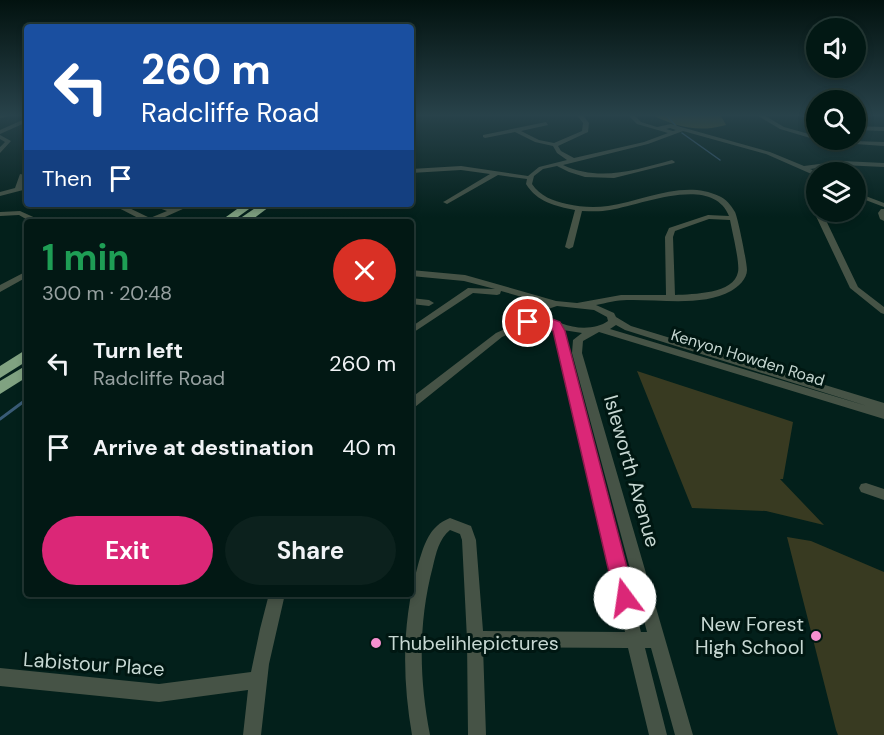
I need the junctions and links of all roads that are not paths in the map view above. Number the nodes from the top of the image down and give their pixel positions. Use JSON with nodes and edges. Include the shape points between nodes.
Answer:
{"nodes":[{"id":1,"x":557,"y":148,"type":"edge"},
{"id":2,"x":623,"y":148,"type":"edge"},
{"id":3,"x":752,"y":148,"type":"edge"},
{"id":4,"x":572,"y":160,"type":"junction"},
{"id":5,"x":672,"y":162,"type":"dead end"},
{"id":6,"x":557,"y":164,"type":"junction"},
{"id":7,"x":884,"y":165,"type":"edge"},
{"id":8,"x":804,"y":168,"type":"joint"},
{"id":9,"x":414,"y":171,"type":"edge"},
{"id":10,"x":497,"y":173,"type":"junction"},
{"id":11,"x":22,"y":175,"type":"dead end"},
{"id":12,"x":530,"y":178,"type":"junction"},
{"id":13,"x":24,"y":188,"type":"edge"},
{"id":14,"x":18,"y":190,"type":"junction"},
{"id":15,"x":0,"y":194,"type":"edge"},
{"id":16,"x":866,"y":199,"type":"edge"},
{"id":17,"x":447,"y":202,"type":"dead end"},
{"id":18,"x":884,"y":206,"type":"edge"},
{"id":19,"x":122,"y":207,"type":"edge"},
{"id":20,"x":162,"y":207,"type":"edge"},
{"id":21,"x":184,"y":207,"type":"edge"},
{"id":22,"x":246,"y":207,"type":"edge"},
{"id":23,"x":264,"y":207,"type":"edge"},
{"id":24,"x":579,"y":208,"type":"junction"},
{"id":25,"x":175,"y":211,"type":"junction"},
{"id":26,"x":884,"y":211,"type":"edge"},
{"id":27,"x":0,"y":214,"type":"edge"},
{"id":28,"x":733,"y":218,"type":"junction"},
{"id":29,"x":31,"y":219,"type":"edge"},
{"id":30,"x":145,"y":219,"type":"edge"},
{"id":31,"x":158,"y":219,"type":"edge"},
{"id":32,"x":228,"y":219,"type":"edge"},
{"id":33,"x":246,"y":219,"type":"edge"},
{"id":34,"x":884,"y":219,"type":"edge"},
{"id":35,"x":823,"y":222,"type":"edge"},
{"id":36,"x":569,"y":247,"type":"dead end"},
{"id":37,"x":414,"y":273,"type":"edge"},
{"id":38,"x":24,"y":276,"type":"edge"},
{"id":39,"x":451,"y":276,"type":"junction"},
{"id":40,"x":0,"y":289,"type":"edge"},
{"id":41,"x":497,"y":292,"type":"junction"},
{"id":42,"x":632,"y":297,"type":"junction"},
{"id":43,"x":671,"y":297,"type":"junction"},
{"id":44,"x":414,"y":301,"type":"edge"},
{"id":45,"x":429,"y":303,"type":"dead end"},
{"id":46,"x":557,"y":303,"type":"junction"},
{"id":47,"x":580,"y":306,"type":"junction"},
{"id":48,"x":884,"y":311,"type":"edge"},
{"id":49,"x":611,"y":316,"type":"junction"},
{"id":50,"x":546,"y":318,"type":"junction"},
{"id":51,"x":414,"y":329,"type":"edge"},
{"id":52,"x":598,"y":330,"type":"junction"},
{"id":53,"x":24,"y":356,"type":"edge"},
{"id":54,"x":24,"y":372,"type":"edge"},
{"id":55,"x":756,"y":372,"type":"junction"},
{"id":56,"x":0,"y":373,"type":"edge"},
{"id":57,"x":0,"y":389,"type":"edge"},
{"id":58,"x":414,"y":403,"type":"edge"},
{"id":59,"x":884,"y":407,"type":"edge"},
{"id":60,"x":884,"y":416,"type":"edge"},
{"id":61,"x":866,"y":488,"type":"dead end"},
{"id":62,"x":884,"y":495,"type":"edge"},
{"id":63,"x":276,"y":597,"type":"edge"},
{"id":64,"x":475,"y":639,"type":"junction"},
{"id":65,"x":635,"y":640,"type":"junction"},
{"id":66,"x":657,"y":640,"type":"junction"},
{"id":67,"x":0,"y":677,"type":"edge"},
{"id":68,"x":257,"y":680,"type":"junction"},
{"id":69,"x":252,"y":735,"type":"edge"},
{"id":70,"x":421,"y":735,"type":"edge"},
{"id":71,"x":477,"y":735,"type":"edge"},
{"id":72,"x":658,"y":735,"type":"edge"},
{"id":73,"x":684,"y":735,"type":"edge"}],
"edges":[{"from":1,"to":4,"type":"street"},
{"from":2,"to":4,"type":"street"},
{"from":3,"to":8,"type":"street"},
{"from":4,"to":6,"type":"street"},
{"from":5,"to":6,"type":"street","via":[[601,178],[578,174]]},
{"from":6,"to":12,"type":"street","via":[[536,171]]},
{"from":7,"to":8,"type":"street","via":[[848,162]]},
{"from":9,"to":10,"type":"street","via":[[453,167]]},
{"from":10,"to":12,"type":"street"},
{"from":10,"to":17,"type":"street"},
{"from":11,"to":14,"type":"street"},
{"from":12,"to":24,"type":"street","via":[[530,186],[538,195]]},
{"from":13,"to":14,"type":"street"},
{"from":14,"to":15,"type":"street"},
{"from":16,"to":18,"type":"street"},
{"from":19,"to":30,"type":"street"},
{"from":20,"to":25,"type":"street"},
{"from":21,"to":25,"type":"street"},
{"from":22,"to":32,"type":"highway"},
{"from":23,"to":33,"type":"highway"},
{"from":24,"to":28,"type":"street","via":[[611,208],[687,192],[721,201]]},
{"from":24,"to":36,"type":"street"},
{"from":25,"to":31,"type":"street"},
{"from":26,"to":34,"type":"street"},
{"from":27,"to":29,"type":"street","via":[[20,213]]},
{"from":28,"to":43,"type":"street","via":[[708,217],[672,230]]},
{"from":28,"to":43,"type":"street","via":[[743,271],[741,280],[719,293]]},
{"from":35,"to":48,"type":"street","via":[[854,288]]},
{"from":37,"to":39,"type":"street"},
{"from":38,"to":40,"type":"street"},
{"from":39,"to":41,"type":"street"},
{"from":39,"to":46,"type":"street"},
{"from":41,"to":50,"type":"street"},
{"from":41,"to":51,"type":"street","via":[[471,291]]},
{"from":42,"to":43,"type":"street"},
{"from":42,"to":47,"type":"street"},
{"from":42,"to":49,"type":"street","via":[[615,302]]},
{"from":44,"to":45,"type":"street"},
{"from":46,"to":47,"type":"street"},
{"from":46,"to":50,"type":"street","via":[[544,307]]},
{"from":47,"to":49,"type":"street","name":"Kenyon Howden Road"},
{"from":49,"to":52,"type":"street","via":[[609,327]]},
{"from":49,"to":55,"type":"street","name":"Kenyon Howden Road","via":[[628,328]]},
{"from":50,"to":52,"type":"street","name":"Kenyon Howden Road"},
{"from":50,"to":58,"type":"street","via":[[528,322],[492,340]]},
{"from":50,"to":65,"type":"street","name":"Isleworth Avenue","via":[[560,335]]},
{"from":52,"to":55,"type":"street","name":"Kenyon Howden Road"},
{"from":52,"to":66,"type":"street","name":"Isleworth Avenue","via":[[578,340],[577,353]]},
{"from":53,"to":56,"type":"highway"},
{"from":54,"to":57,"type":"highway"},
{"from":55,"to":59,"type":"street","name":"Kenyon Howden Road"},
{"from":55,"to":60,"type":"street","name":"Kenyon Howden Road"},
{"from":61,"to":62,"type":"street"},
{"from":63,"to":68,"type":"street"},
{"from":64,"to":65,"type":"street"},
{"from":64,"to":70,"type":"street","via":[[469,540],[465,530],[450,524],[440,529],[430,551],[414,616],[413,671]]},
{"from":64,"to":71,"type":"street"},
{"from":65,"to":66,"type":"street"},
{"from":65,"to":72,"type":"street","name":"Isleworth Avenue"},
{"from":66,"to":73,"type":"street","name":"Isleworth Avenue"},
{"from":67,"to":68,"type":"street","name":"Labistour Place","via":[[159,693]]},
{"from":68,"to":69,"type":"street"}]}
